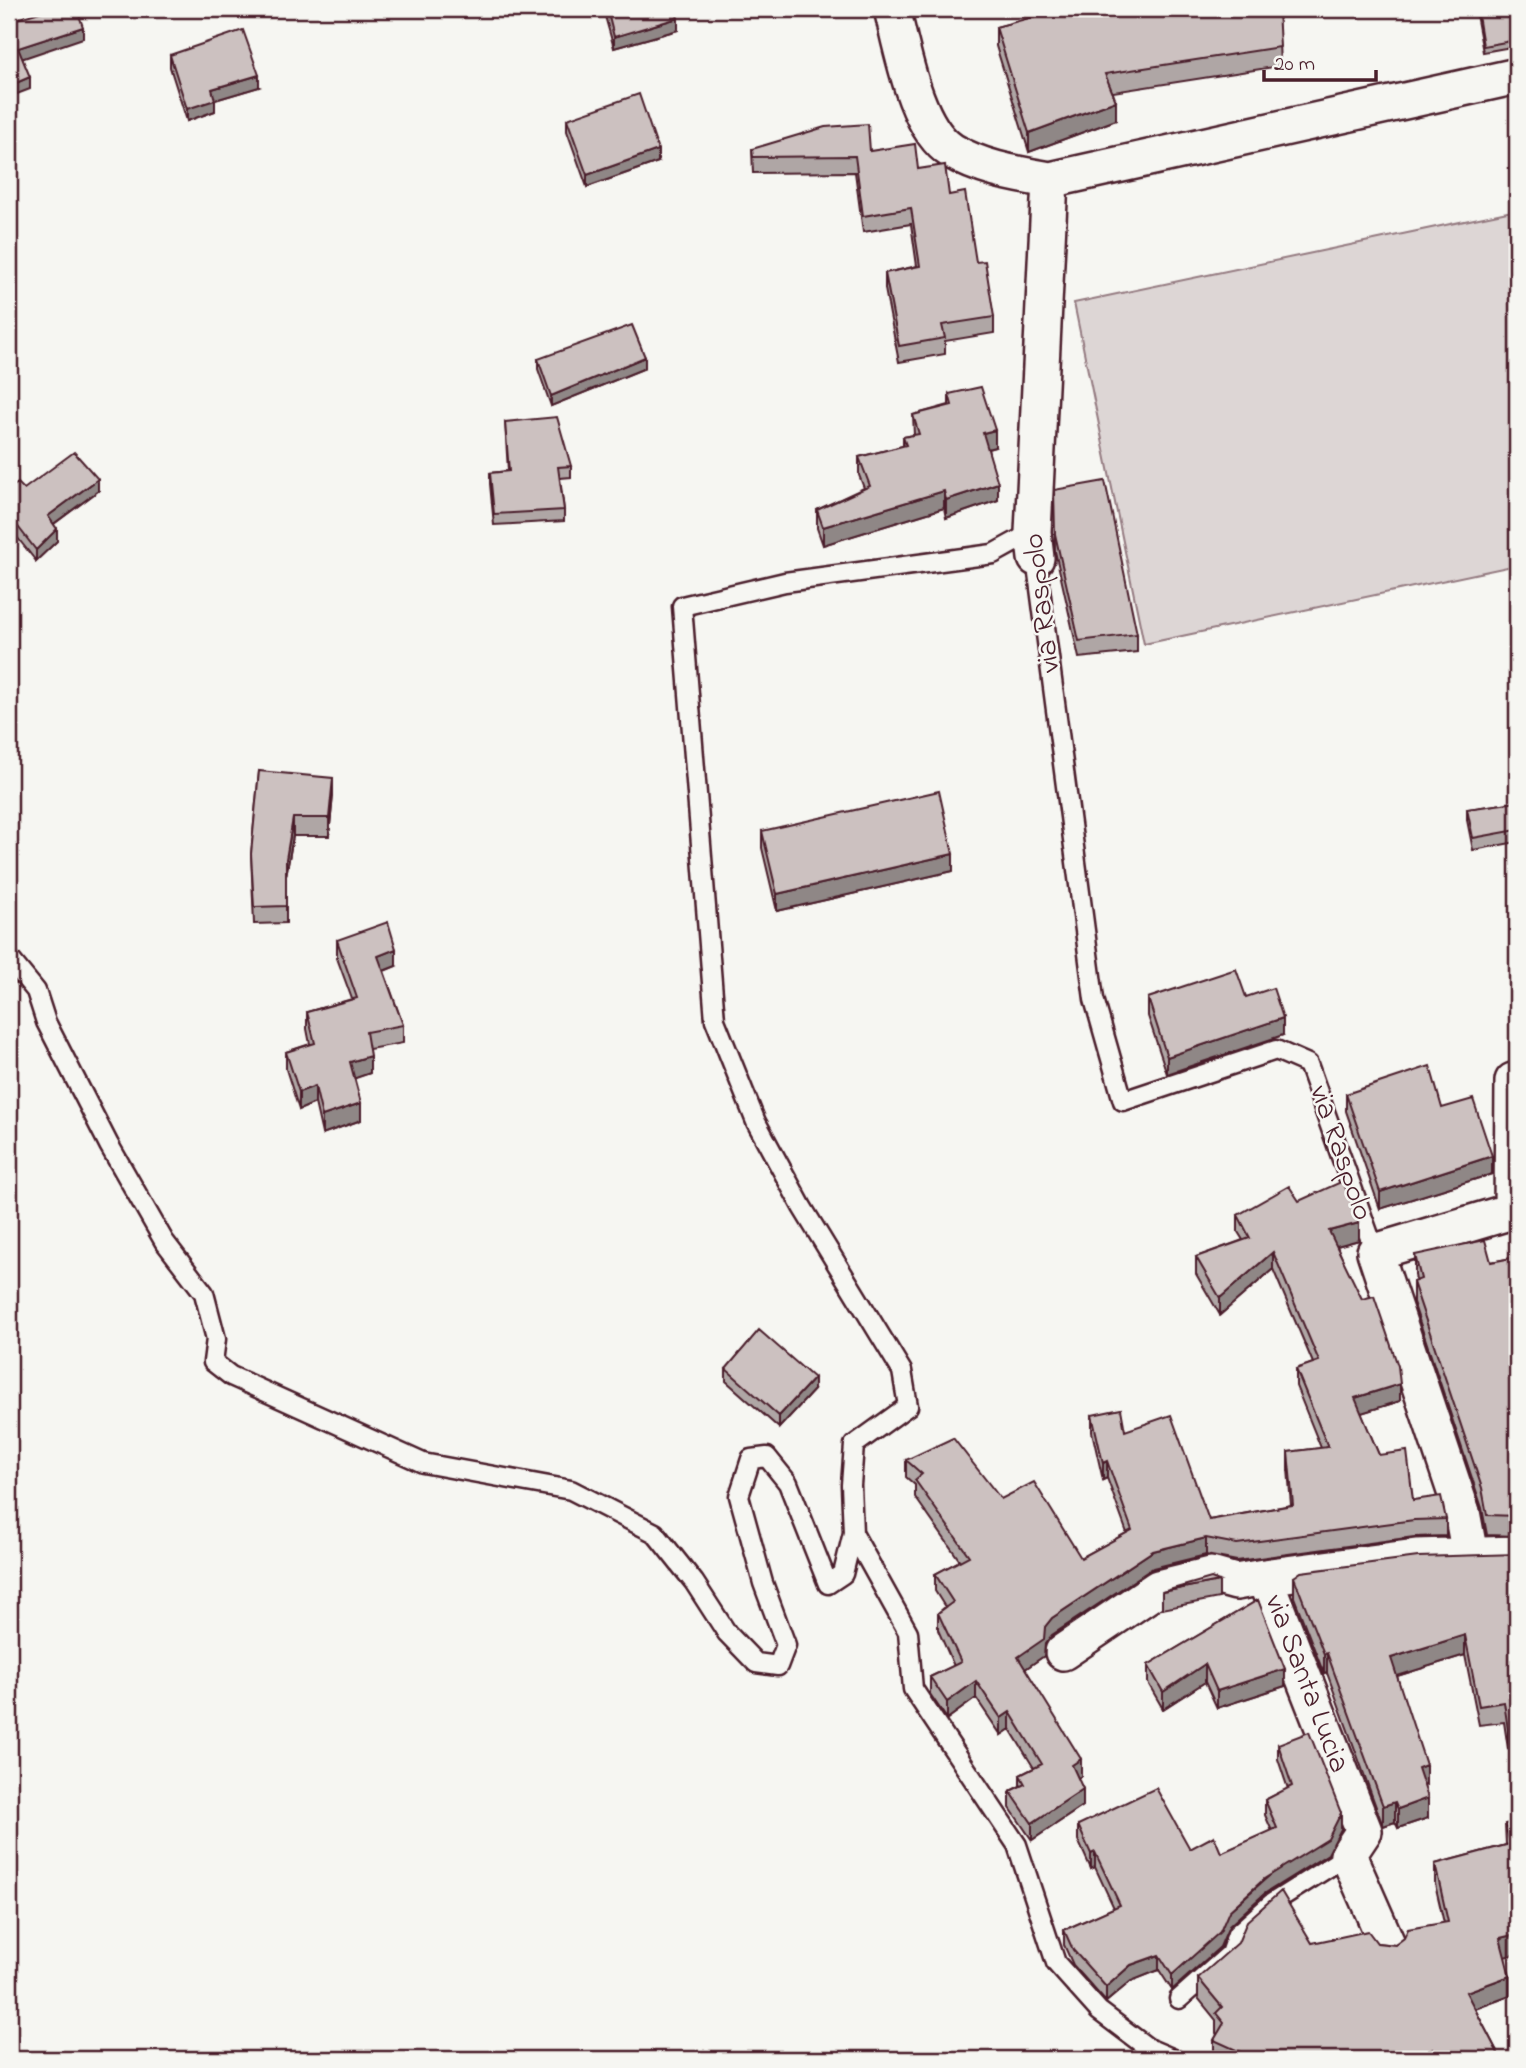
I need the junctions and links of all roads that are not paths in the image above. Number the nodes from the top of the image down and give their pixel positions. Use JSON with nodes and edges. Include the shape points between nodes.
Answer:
{"nodes":[{"id":1,"x":892,"y":9,"type":"edge"},
{"id":2,"x":1517,"y":76,"type":"edge"},
{"id":3,"x":1050,"y":180,"type":"junction"},
{"id":4,"x":1034,"y":545,"type":"junction"},
{"id":5,"x":9,"y":958,"type":"edge"},
{"id":6,"x":1513,"y":1081,"type":"dead end"},
{"id":7,"x":1375,"y":1252,"type":"junction"},
{"id":8,"x":853,"y":1533,"type":"junction"},
{"id":9,"x":1517,"y":1554,"type":"edge"},
{"id":10,"x":1469,"y":1555,"type":"junction"},
{"id":11,"x":1264,"y":1577,"type":"junction"},
{"id":12,"x":1063,"y":1652,"type":"dead end"},
{"id":13,"x":1348,"y":1856,"type":"junction"},
{"id":14,"x":1388,"y":1946,"type":"edge"},
{"id":15,"x":1179,"y":1999,"type":"dead end"},
{"id":16,"x":1174,"y":2059,"type":"edge"}],
"edges":[{"from":1,"to":3,"type":"street","via":[[910,79],[933,132],[951,150],[1000,172]]},
{"from":2,"to":3,"type":"street"},
{"from":3,"to":4,"type":"street","name":"via Raspolo"},
{"from":4,"to":7,"type":"lane","name":"via Raspolo","via":[[1094,999],[1123,1101],[1276,1049],[1308,1064]]},
{"from":4,"to":8,"type":"lane","via":[[785,582],[682,606],[715,1020],[756,1122],[902,1371],[908,1406],[854,1445]]},
{"from":5,"to":8,"type":"lane","via":[[36,991],[46,1022],[164,1241],[204,1293],[216,1339],[213,1362],[231,1376],[423,1463],[572,1490],[655,1533],[727,1633],[756,1663],[778,1666],[786,1645],[739,1496],[751,1459],[767,1457],[788,1483],[828,1584],[843,1574]]},
{"from":6,"to":7,"type":"street","name":"via Raspolo","via":[[1512,1211]]},
{"from":7,"to":10,"type":"street","name":"via Raspolo","via":[[1462,1512]]},
{"from":8,"to":16,"type":"lane","via":[[908,1632],[913,1689],[1017,1845],[1056,1963],[1099,2011],[1148,2048]]},
{"from":9,"to":10,"type":"street","name":"via Santa Lucia"},
{"from":10,"to":11,"type":"street","name":"via Santa Lucia","via":[[1416,1557]]},
{"from":11,"to":12,"type":"street","via":[[1236,1582],[1211,1575],[1158,1588]]},
{"from":11,"to":13,"type":"street","name":"via Santa Lucia","via":[[1364,1832]]},
{"from":13,"to":14,"type":"street"},
{"from":13,"to":15,"type":"lane","via":[[1272,1903],[1237,1934],[1230,1955]]}]}
